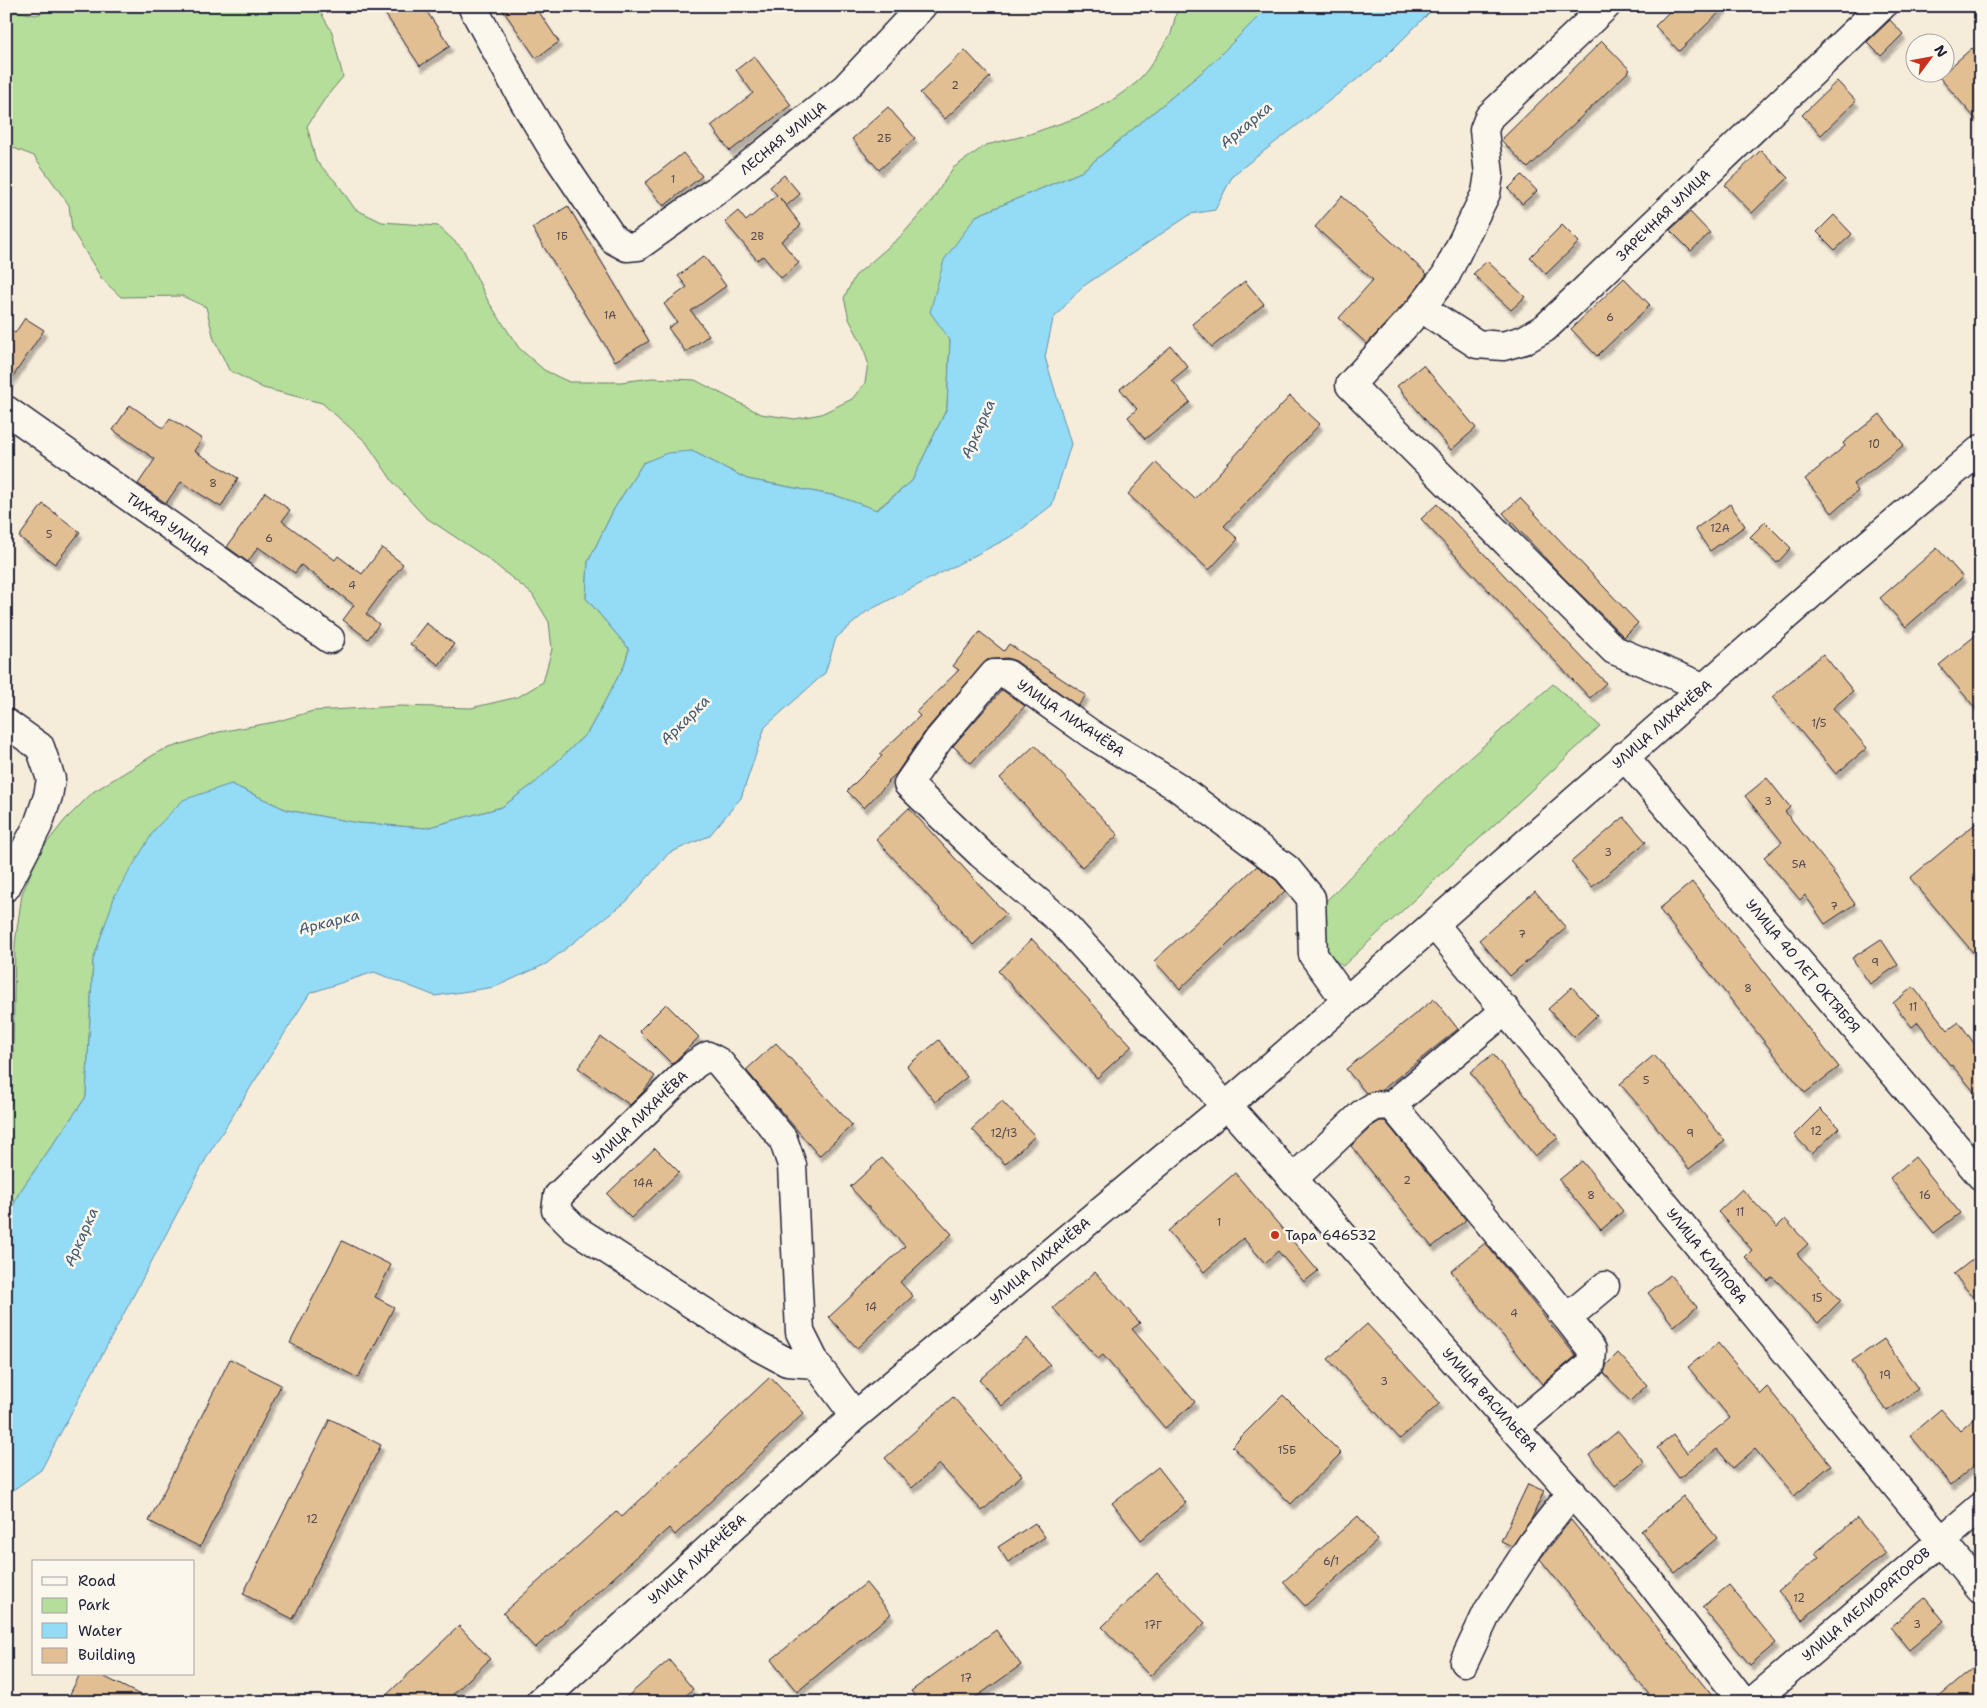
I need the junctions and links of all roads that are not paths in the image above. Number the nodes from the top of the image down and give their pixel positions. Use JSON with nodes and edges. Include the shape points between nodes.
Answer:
{"nodes":[{"id":1,"x":472,"y":6,"type":"edge"},
{"id":2,"x":922,"y":6,"type":"edge"},
{"id":3,"x":1606,"y":6,"type":"edge"},
{"id":4,"x":1882,"y":6,"type":"edge"},
{"id":5,"x":1421,"y":308,"type":"junction"},
{"id":6,"x":6,"y":410,"type":"edge"},
{"id":7,"x":1981,"y":449,"type":"edge"},
{"id":8,"x":330,"y":639,"type":"dead end"},
{"id":9,"x":1704,"y":687,"type":"junction"},
{"id":10,"x":6,"y":723,"type":"edge"},
{"id":11,"x":1624,"y":756,"type":"junction"},
{"id":12,"x":6,"y":887,"type":"edge"},
{"id":13,"x":1434,"y":924,"type":"junction"},
{"id":14,"x":1346,"y":1001,"type":"junction"},
{"id":15,"x":1506,"y":1010,"type":"junction"},
{"id":16,"x":1392,"y":1105,"type":"junction"},
{"id":17,"x":1226,"y":1106,"type":"junction"},
{"id":18,"x":1981,"y":1176,"type":"edge"},
{"id":19,"x":1293,"y":1179,"type":"junction"},
{"id":20,"x":1606,"y":1286,"type":"dead end"},
{"id":21,"x":1567,"y":1318,"type":"junction"},
{"id":22,"x":816,"y":1364,"type":"junction"},
{"id":23,"x":855,"y":1416,"type":"junction"},
{"id":24,"x":1514,"y":1428,"type":"junction"},
{"id":25,"x":1572,"y":1492,"type":"junction"},
{"id":26,"x":1981,"y":1507,"type":"edge"},
{"id":27,"x":1940,"y":1541,"type":"junction"},
{"id":28,"x":1981,"y":1589,"type":"edge"},
{"id":29,"x":1464,"y":1662,"type":"dead end"},
{"id":30,"x":540,"y":1702,"type":"edge"},
{"id":31,"x":1743,"y":1702,"type":"edge"},
{"id":32,"x":1752,"y":1702,"type":"edge"}],
"edges":[{"from":1,"to":2,"type":"street","name":"ЛЕСНАЯ УЛИЦА","via":[[554,151],[614,240],[627,247],[638,246],[724,185],[844,88]]},
{"from":3,"to":5,"type":"street","via":[[1489,117],[1484,130],[1489,174],[1486,193],[1446,275]]},
{"from":4,"to":5,"type":"street","name":"ЗАРЕЧНАЯ УЛИЦА","via":[[1546,328],[1524,340],[1502,346],[1477,344]]},
{"from":5,"to":9,"type":"street","via":[[1350,385],[1614,650]]},
{"from":6,"to":8,"type":"street","name":"ТИХАЯ УЛИЦА"},
{"from":7,"to":9,"type":"street","name":"УЛИЦА ЛИХАЧЁВА"},
{"from":9,"to":11,"type":"street","name":"УЛИЦА ЛИХАЧЁВА"},
{"from":10,"to":12,"type":"street","via":[[40,747],[50,779],[38,825]]},
{"from":11,"to":13,"type":"street","name":"УЛИЦА ЛИХАЧЁВА"},
{"from":11,"to":18,"type":"street","name":"УЛИЦА 40 ЛЕТ ОКТЯБРЯ"},
{"from":13,"to":14,"type":"street","name":"УЛИЦА ЛИХАЧЁВА"},
{"from":13,"to":15,"type":"street","name":"УЛИЦА КЛИПОВА"},
{"from":14,"to":17,"type":"street","name":"УЛИЦА ЛИХАЧЁВА"},
{"from":14,"to":17,"type":"street","name":"УЛИЦА ЛИХАЧЁВА","via":[[1314,955],[1311,898],[1287,869],[1176,786],[1091,734],[1007,674],[994,674],[939,739],[908,784],[980,854],[1062,922]]},
{"from":15,"to":16,"type":"street"},
{"from":15,"to":27,"type":"street","name":"УЛИЦА КЛИПОВА"},
{"from":16,"to":19,"type":"street","via":[[1375,1106],[1362,1114]]},
{"from":16,"to":21,"type":"street"},
{"from":17,"to":19,"type":"street","name":"УЛИЦА ВАСИЛЬЕВА"},
{"from":17,"to":23,"type":"street","name":"УЛИЦА ЛИХАЧЁВА"},
{"from":19,"to":24,"type":"street","name":"УЛИЦА ВАСИЛЬЕВА"},
{"from":20,"to":21,"type":"street"},
{"from":21,"to":24,"type":"street","via":[[1592,1350],[1591,1364]]},
{"from":22,"to":22,"type":"street","name":"УЛИЦА ЛИХАЧЁВА","via":[[800,1332],[792,1165],[783,1139],[719,1062],[708,1056],[695,1064],[558,1196],[556,1210],[575,1228],[759,1348],[787,1362]]},
{"from":22,"to":23,"type":"street","name":"УЛИЦА ЛИХАЧЁВА"},
{"from":23,"to":30,"type":"street","name":"УЛИЦА ЛИХАЧЁВА"},
{"from":24,"to":25,"type":"street","name":"УЛИЦА ВАСИЛЬЕВА"},
{"from":25,"to":29,"type":"street","via":[[1533,1542],[1488,1611]]},
{"from":25,"to":31,"type":"street","name":"УЛИЦА ВАСИЛЬЕВА","via":[[1649,1580]]},
{"from":26,"to":27,"type":"street","name":"УЛИЦА МЕЛИОРАТОРОВ"},
{"from":27,"to":28,"type":"street","name":"УЛИЦА КЛИПОВА"},
{"from":27,"to":32,"type":"street","name":"УЛИЦА МЕЛИОРАТОРОВ"}]}
